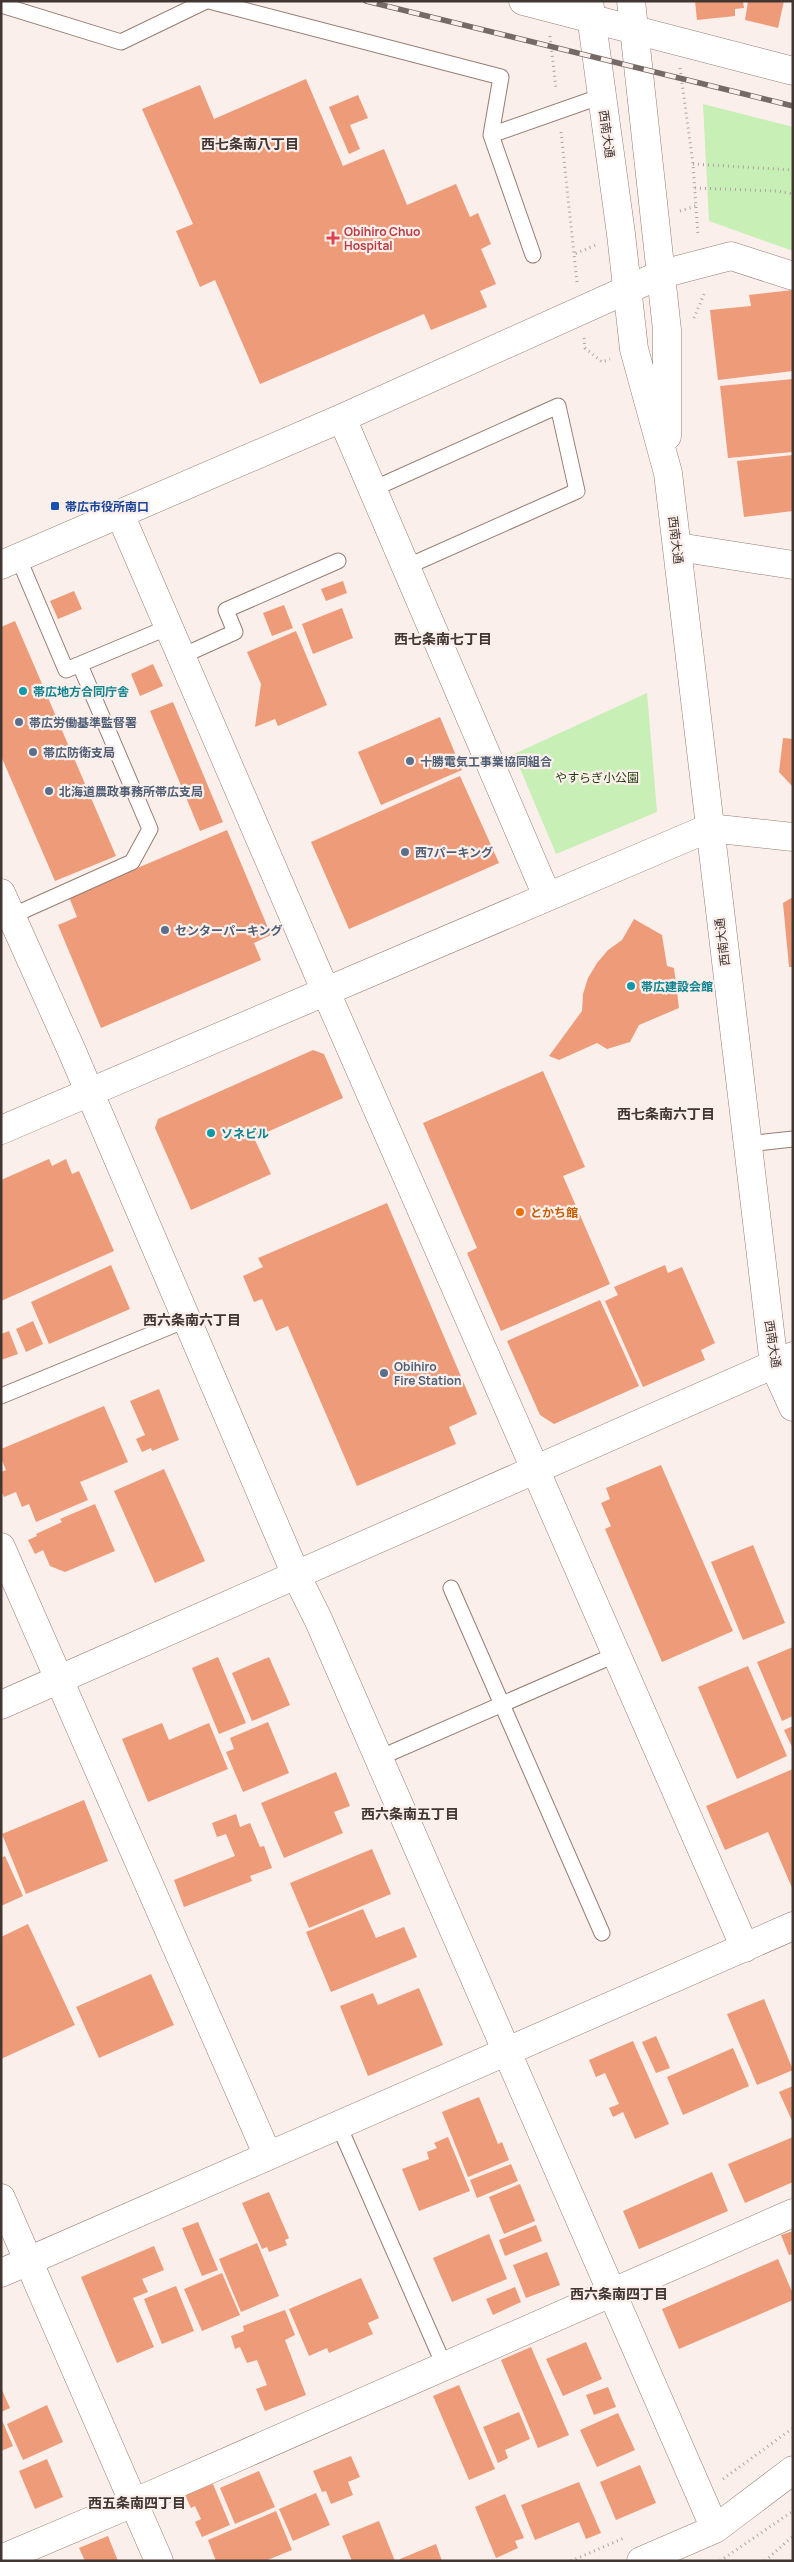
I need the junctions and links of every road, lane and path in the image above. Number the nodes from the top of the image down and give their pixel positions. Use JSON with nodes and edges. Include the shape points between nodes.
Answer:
{"nodes":[{"id":1,"x":207,"y":1,"type":"edge"},
{"id":2,"x":523,"y":1,"type":"edge"},
{"id":3,"x":631,"y":1,"type":"edge"},
{"id":4,"x":1,"y":5,"type":"edge"},
{"id":5,"x":590,"y":11,"type":"edge"},
{"id":6,"x":634,"y":28,"type":"junction"},
{"id":7,"x":677,"y":40,"type":"junction"},
{"id":8,"x":793,"y":71,"type":"edge"},
{"id":9,"x":602,"y":96,"type":"junction"},
{"id":10,"x":491,"y":135,"type":"junction"},
{"id":11,"x":693,"y":164,"type":"junction"},
{"id":12,"x":793,"y":170,"type":"edge"},
{"id":13,"x":695,"y":188,"type":"junction"},
{"id":14,"x":793,"y":194,"type":"edge"},
{"id":15,"x":533,"y":255,"type":"dead end"},
{"id":16,"x":700,"y":262,"type":"junction"},
{"id":17,"x":662,"y":274,"type":"junction"},
{"id":18,"x":793,"y":276,"type":"edge"},
{"id":19,"x":628,"y":288,"type":"junction"},
{"id":20,"x":342,"y":418,"type":"junction"},
{"id":21,"x":668,"y":473,"type":"junction"},
{"id":22,"x":373,"y":489,"type":"junction"},
{"id":23,"x":120,"y":514,"type":"junction"},
{"id":24,"x":678,"y":547,"type":"junction"},
{"id":25,"x":10,"y":561,"type":"edge"},
{"id":26,"x":338,"y":562,"type":"dead end"},
{"id":27,"x":793,"y":564,"type":"edge"},
{"id":28,"x":406,"y":567,"type":"junction"},
{"id":29,"x":169,"y":627,"type":"junction"},
{"id":30,"x":182,"y":656,"type":"junction"},
{"id":31,"x":80,"y":665,"type":"junction"},
{"id":32,"x":709,"y":828,"type":"junction"},
{"id":33,"x":793,"y":837,"type":"edge"},
{"id":34,"x":547,"y":896,"type":"junction"},
{"id":35,"x":5,"y":910,"type":"edge"},
{"id":36,"x":326,"y":992,"type":"junction"},
{"id":37,"x":88,"y":1092,"type":"junction"},
{"id":38,"x":1,"y":1130,"type":"edge"},
{"id":39,"x":793,"y":1139,"type":"edge"},
{"id":40,"x":747,"y":1144,"type":"junction"},
{"id":41,"x":186,"y":1320,"type":"junction"},
{"id":42,"x":783,"y":1361,"type":"edge"},
{"id":43,"x":1,"y":1396,"type":"edge"},
{"id":44,"x":793,"y":1407,"type":"edge"},
{"id":45,"x":536,"y":1468,"type":"junction"},
{"id":46,"x":1,"y":1547,"type":"edge"},
{"id":47,"x":296,"y":1575,"type":"junction"},
{"id":48,"x":451,"y":1588,"type":"dead end"},
{"id":49,"x":617,"y":1654,"type":"junction"},
{"id":50,"x":58,"y":1680,"type":"junction"},
{"id":51,"x":502,"y":1704,"type":"junction"},
{"id":52,"x":1,"y":1705,"type":"edge"},
{"id":53,"x":379,"y":1758,"type":"junction"},
{"id":54,"x":793,"y":1926,"type":"edge"},
{"id":55,"x":602,"y":1933,"type":"dead end"},
{"id":56,"x":745,"y":1948,"type":"junction"},
{"id":57,"x":508,"y":2050,"type":"junction"},
{"id":58,"x":339,"y":2126,"type":"junction"},
{"id":59,"x":268,"y":2156,"type":"junction"},
{"id":60,"x":1,"y":2198,"type":"edge"},
{"id":61,"x":793,"y":2213,"type":"edge"},
{"id":62,"x":29,"y":2261,"type":"junction"},
{"id":63,"x":1,"y":2273,"type":"edge"},
{"id":64,"x":610,"y":2292,"type":"junction"},
{"id":65,"x":444,"y":2365,"type":"junction"},
{"id":66,"x":793,"y":2470,"type":"edge"},
{"id":67,"x":133,"y":2503,"type":"junction"},
{"id":68,"x":793,"y":2511,"type":"edge"},
{"id":69,"x":715,"y":2529,"type":"junction"},
{"id":70,"x":793,"y":2536,"type":"edge"},
{"id":71,"x":1,"y":2559,"type":"edge"},
{"id":72,"x":159,"y":2561,"type":"edge"},
{"id":73,"x":641,"y":2561,"type":"edge"},
{"id":74,"x":720,"y":2561,"type":"edge"},
{"id":75,"x":765,"y":2561,"type":"edge"}],
"edges":[{"from":1,"to":4,"type":"lane","via":[[121,42]]},
{"from":1,"to":10,"type":"lane","via":[[501,77]]},
{"from":2,"to":5,"type":"street"},
{"from":3,"to":6,"type":"street","name":"西南大通"},
{"from":5,"to":6,"type":"street"},
{"from":5,"to":9,"type":"street","name":"西南大通"},
{"from":6,"to":7,"type":"street"},
{"from":6,"to":17,"type":"street","name":"西南大通"},
{"from":7,"to":8,"type":"street"},
{"from":7,"to":11,"type":"path"},
{"from":9,"to":10,"type":"lane"},
{"from":9,"to":19,"type":"street","name":"西南大通"},
{"from":10,"to":15,"type":"lane"},
{"from":11,"to":12,"type":"path"},
{"from":11,"to":13,"type":"path"},
{"from":13,"to":14,"type":"path"},
{"from":13,"to":16,"type":"path"},
{"from":16,"to":17,"type":"street"},
{"from":16,"to":18,"type":"street","via":[[730,256]]},
{"from":17,"to":19,"type":"street"},
{"from":17,"to":21,"type":"street","name":"西南大通","via":[[667,330]]},
{"from":19,"to":20,"type":"street"},
{"from":19,"to":21,"type":"street","name":"西南大通","via":[[634,349]]},
{"from":20,"to":22,"type":"street"},
{"from":20,"to":23,"type":"street"},
{"from":21,"to":24,"type":"street","name":"西南大通"},
{"from":22,"to":28,"type":"street"},
{"from":22,"to":28,"type":"lane","via":[[558,406],[577,491]]},
{"from":23,"to":25,"type":"street"},
{"from":23,"to":29,"type":"street"},
{"from":24,"to":27,"type":"street"},
{"from":24,"to":32,"type":"street","name":"西南大通"},
{"from":25,"to":31,"type":"lane","via":[[66,670]]},
{"from":26,"to":30,"type":"lane","via":[[226,610],[236,632]]},
{"from":28,"to":34,"type":"street"},
{"from":29,"to":30,"type":"street"},
{"from":29,"to":31,"type":"lane"},
{"from":30,"to":36,"type":"street"},
{"from":31,"to":35,"type":"lane","via":[[150,829],[132,862]]},
{"from":32,"to":33,"type":"street"},
{"from":32,"to":34,"type":"street"},
{"from":32,"to":40,"type":"street","name":"西南大通"},
{"from":34,"to":36,"type":"street"},
{"from":35,"to":37,"type":"street"},
{"from":36,"to":37,"type":"street"},
{"from":36,"to":45,"type":"street"},
{"from":37,"to":38,"type":"street"},
{"from":37,"to":41,"type":"street"},
{"from":39,"to":40,"type":"lane"},
{"from":40,"to":42,"type":"street","name":"西南大通"},
{"from":41,"to":43,"type":"lane"},
{"from":41,"to":47,"type":"street"},
{"from":42,"to":44,"type":"street","name":"西南大通"},
{"from":42,"to":45,"type":"street"},
{"from":45,"to":47,"type":"street"},
{"from":45,"to":49,"type":"street"},
{"from":46,"to":50,"type":"street"},
{"from":47,"to":50,"type":"street"},
{"from":47,"to":53,"type":"street"},
{"from":48,"to":51,"type":"lane"},
{"from":49,"to":51,"type":"lane"},
{"from":49,"to":56,"type":"street"},
{"from":50,"to":52,"type":"street"},
{"from":50,"to":59,"type":"street"},
{"from":51,"to":53,"type":"lane"},
{"from":51,"to":55,"type":"lane"},
{"from":53,"to":57,"type":"street"},
{"from":54,"to":56,"type":"street"},
{"from":56,"to":57,"type":"street"},
{"from":57,"to":58,"type":"street"},
{"from":57,"to":64,"type":"street"},
{"from":58,"to":59,"type":"street"},
{"from":58,"to":65,"type":"lane"},
{"from":59,"to":62,"type":"street"},
{"from":60,"to":62,"type":"street"},
{"from":61,"to":64,"type":"street"},
{"from":62,"to":63,"type":"street"},
{"from":62,"to":67,"type":"street"},
{"from":64,"to":65,"type":"street"},
{"from":64,"to":69,"type":"street"},
{"from":65,"to":67,"type":"street"},
{"from":66,"to":69,"type":"street"},
{"from":67,"to":71,"type":"street"},
{"from":67,"to":72,"type":"street"},
{"from":68,"to":74,"type":"path"},
{"from":69,"to":73,"type":"street"},
{"from":70,"to":75,"type":"path"}]}
